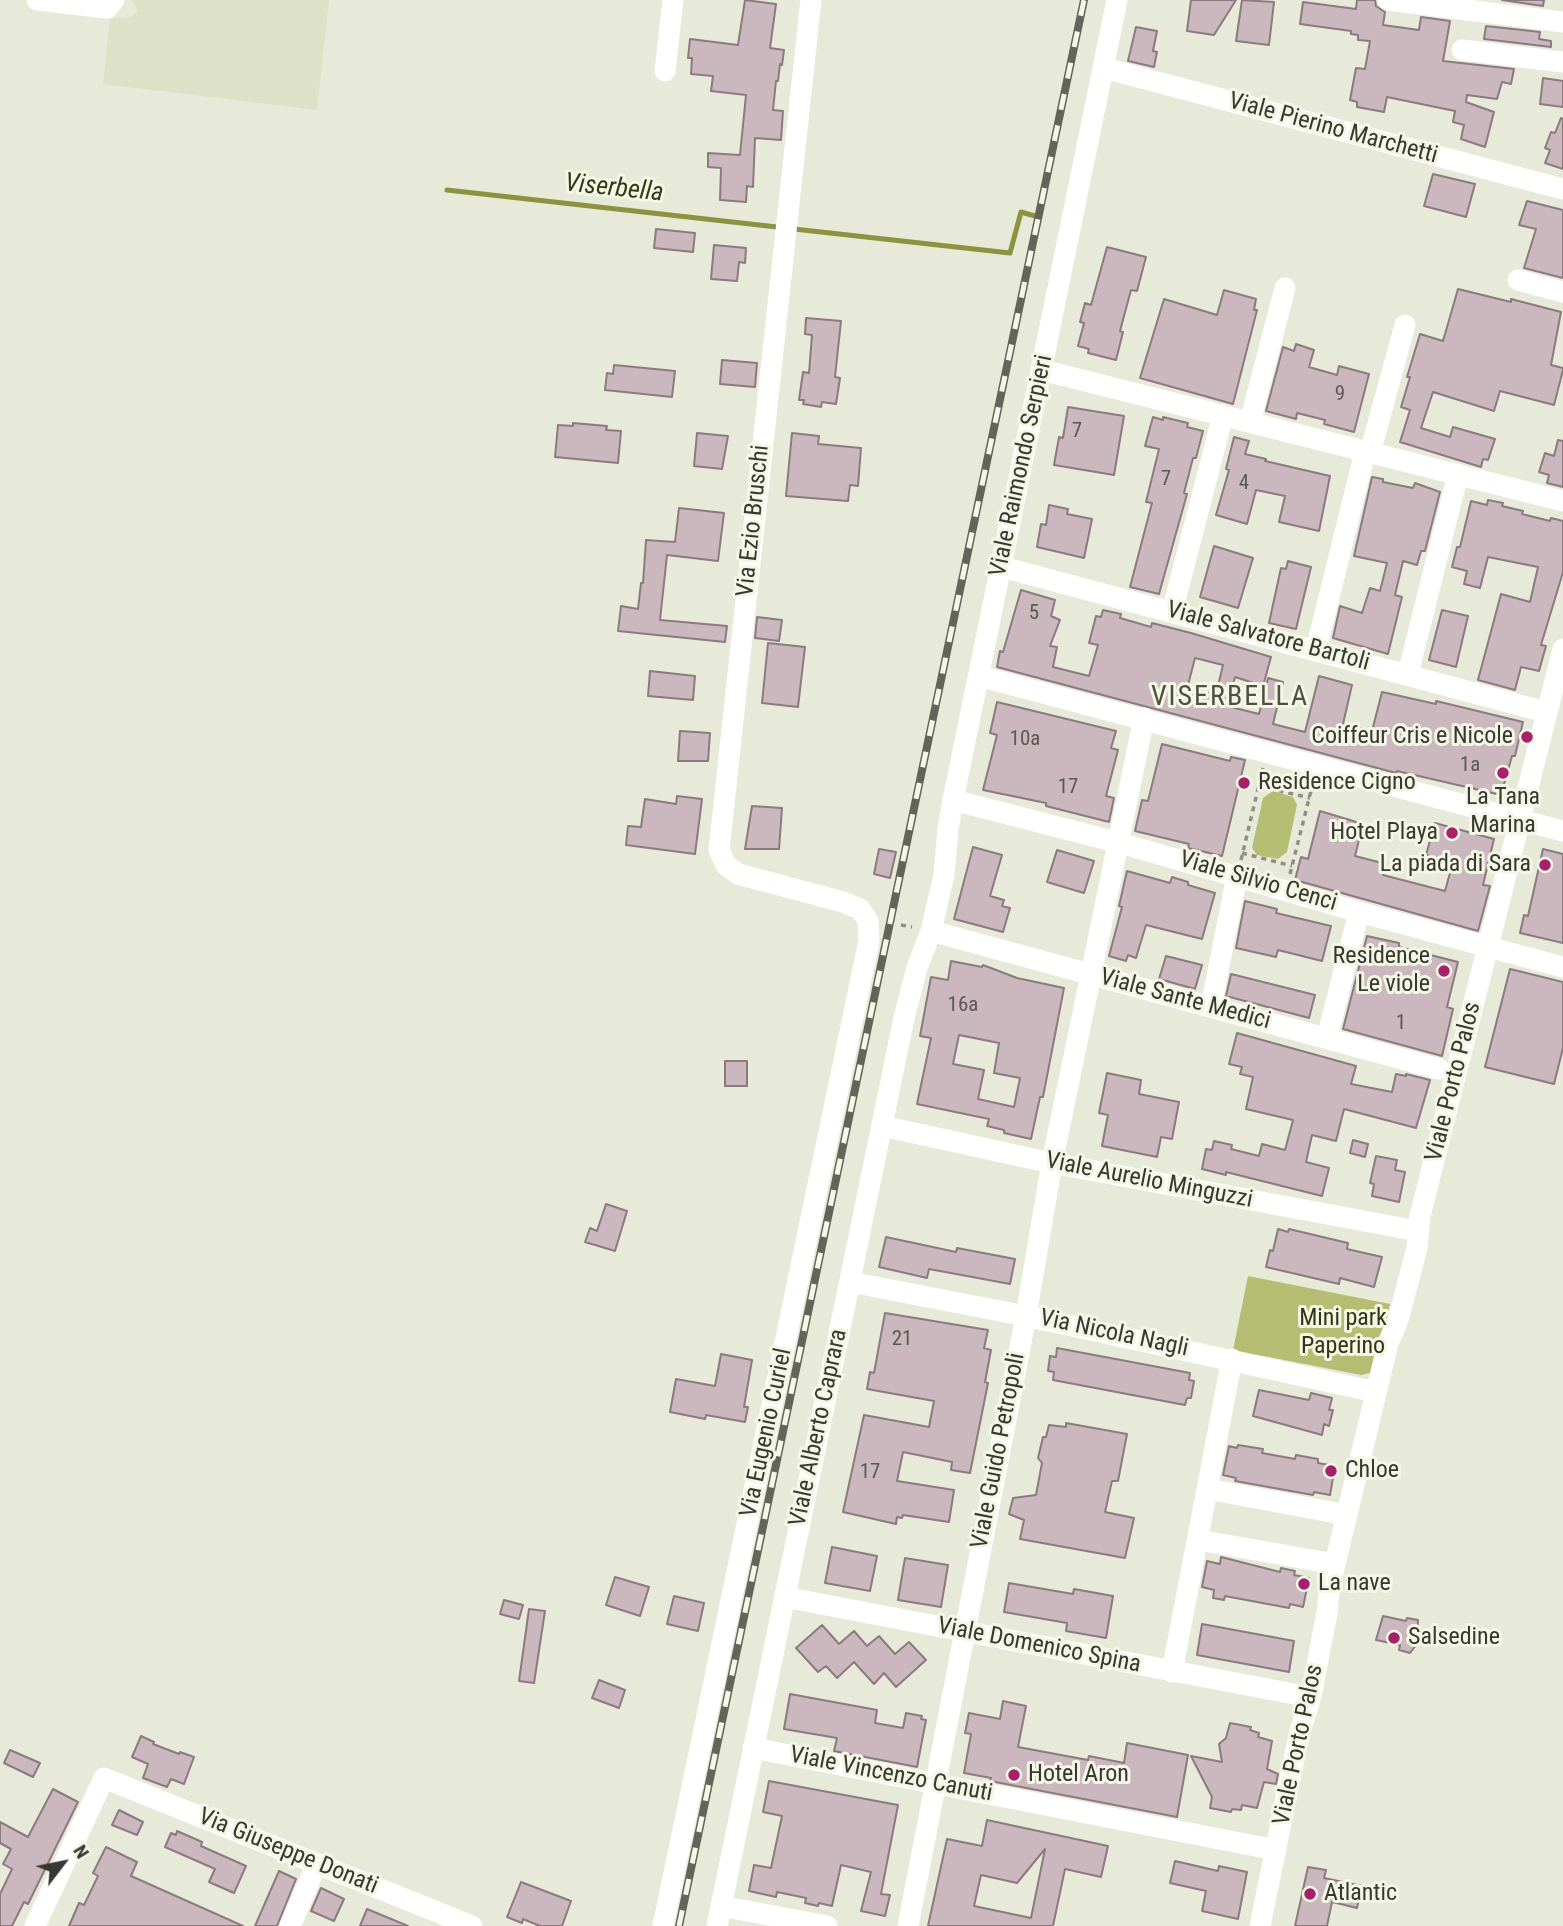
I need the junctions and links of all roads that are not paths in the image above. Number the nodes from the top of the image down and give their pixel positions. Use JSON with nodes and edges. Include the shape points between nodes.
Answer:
{"nodes":[{"id":1,"x":37,"y":0,"type":"edge"},
{"id":2,"x":114,"y":0,"type":"edge"},
{"id":3,"x":673,"y":0,"type":"edge"},
{"id":4,"x":811,"y":0,"type":"edge"},
{"id":5,"x":1118,"y":0,"type":"edge"},
{"id":6,"x":1388,"y":0,"type":"edge"},
{"id":7,"x":1437,"y":3,"type":"edge"},
{"id":8,"x":1563,"y":22,"type":"edge"},
{"id":9,"x":1462,"y":50,"type":"dead end"},
{"id":10,"x":1563,"y":62,"type":"edge"},
{"id":11,"x":1104,"y":68,"type":"junction"},
{"id":12,"x":665,"y":71,"type":"dead end"},
{"id":13,"x":1563,"y":189,"type":"edge"},
{"id":14,"x":1518,"y":280,"type":"dead end"},
{"id":15,"x":1285,"y":288,"type":"dead end"},
{"id":16,"x":1563,"y":292,"type":"edge"},
{"id":17,"x":1405,"y":325,"type":"dead end"},
{"id":18,"x":1042,"y":370,"type":"junction"},
{"id":19,"x":1223,"y":415,"type":"junction"},
{"id":20,"x":1250,"y":422,"type":"junction"},
{"id":21,"x":1367,"y":453,"type":"junction"},
{"id":22,"x":1458,"y":474,"type":"junction"},
{"id":23,"x":1563,"y":501,"type":"edge"},
{"id":24,"x":1002,"y":566,"type":"junction"},
{"id":25,"x":1172,"y":612,"type":"junction"},
{"id":26,"x":1563,"y":649,"type":"edge"},
{"id":27,"x":1316,"y":650,"type":"junction"},
{"id":28,"x":1408,"y":674,"type":"junction"},
{"id":29,"x":979,"y":676,"type":"junction"},
{"id":30,"x":1534,"y":709,"type":"dead end"},
{"id":31,"x":1144,"y":719,"type":"junction"},
{"id":32,"x":953,"y":800,"type":"junction"},
{"id":33,"x":1520,"y":819,"type":"junction"},
{"id":34,"x":1563,"y":831,"type":"edge"},
{"id":35,"x":1120,"y":843,"type":"junction"},
{"id":36,"x":1237,"y":876,"type":"junction"},
{"id":37,"x":1359,"y":912,"type":"junction"},
{"id":38,"x":930,"y":931,"type":"junction"},
{"id":39,"x":869,"y":941,"type":"joint"},
{"id":40,"x":1488,"y":947,"type":"junction"},
{"id":41,"x":1563,"y":967,"type":"edge"},
{"id":42,"x":1091,"y":975,"type":"junction"},
{"id":43,"x":1211,"y":1006,"type":"junction"},
{"id":44,"x":1327,"y":1038,"type":"junction"},
{"id":45,"x":1439,"y":1069,"type":"dead end"},
{"id":46,"x":882,"y":1126,"type":"junction"},
{"id":47,"x":1052,"y":1163,"type":"junction"},
{"id":48,"x":1418,"y":1231,"type":"junction"},
{"id":49,"x":850,"y":1282,"type":"junction"},
{"id":50,"x":1026,"y":1316,"type":"junction"},
{"id":51,"x":1232,"y":1359,"type":"junction"},
{"id":52,"x":1376,"y":1392,"type":"junction"},
{"id":53,"x":1208,"y":1489,"type":"junction"},
{"id":54,"x":1347,"y":1515,"type":"junction"},
{"id":55,"x":1198,"y":1541,"type":"junction"},
{"id":56,"x":1335,"y":1564,"type":"junction"},
{"id":57,"x":784,"y":1597,"type":"junction"},
{"id":58,"x":964,"y":1631,"type":"junction"},
{"id":59,"x":1172,"y":1672,"type":"junction"},
{"id":60,"x":1294,"y":1694,"type":"dead end"},
{"id":61,"x":753,"y":1748,"type":"junction"},
{"id":62,"x":936,"y":1784,"type":"junction"},
{"id":63,"x":1276,"y":1850,"type":"junction"},
{"id":64,"x":317,"y":1864,"type":"junction"},
{"id":65,"x":719,"y":1916,"type":"edge"},
{"id":66,"x":35,"y":1926,"type":"edge"},
{"id":67,"x":290,"y":1926,"type":"edge"},
{"id":68,"x":472,"y":1926,"type":"edge"},
{"id":69,"x":663,"y":1926,"type":"edge"},
{"id":70,"x":827,"y":1926,"type":"edge"},
{"id":71,"x":908,"y":1926,"type":"edge"},
{"id":72,"x":1260,"y":1926,"type":"edge"}],
"edges":[{"from":1,"to":2,"type":"street","via":[[107,8]]},
{"from":3,"to":12,"type":"street"},
{"from":4,"to":39,"type":"street","name":"Via Ezio Bruschi","via":[[719,850],[726,865],[738,874],[860,909],[869,921]]},
{"from":5,"to":11,"type":"street","name":"Viale Raimondo Serpieri"},
{"from":6,"to":7,"type":"street"},
{"from":7,"to":8,"type":"street"},
{"from":9,"to":10,"type":"street"},
{"from":11,"to":13,"type":"street","name":"Viale Pierino Marchetti"},
{"from":11,"to":18,"type":"street","name":"Viale Raimondo Serpieri"},
{"from":14,"to":16,"type":"street"},
{"from":15,"to":20,"type":"street"},
{"from":17,"to":21,"type":"street"},
{"from":18,"to":19,"type":"street"},
{"from":18,"to":24,"type":"street","name":"Viale Raimondo Serpieri"},
{"from":19,"to":20,"type":"street"},
{"from":19,"to":25,"type":"street"},
{"from":20,"to":21,"type":"street"},
{"from":21,"to":22,"type":"street"},
{"from":21,"to":27,"type":"street"},
{"from":22,"to":23,"type":"street"},
{"from":22,"to":28,"type":"street"},
{"from":24,"to":25,"type":"street","name":"Viale Salvatore Bartoli"},
{"from":24,"to":29,"type":"street","name":"Viale Raimondo Serpieri"},
{"from":25,"to":27,"type":"street","name":"Viale Salvatore Bartoli"},
{"from":26,"to":33,"type":"street","name":"Viale Porto Palos"},
{"from":27,"to":28,"type":"street","name":"Viale Salvatore Bartoli"},
{"from":28,"to":30,"type":"street","name":"Viale Salvatore Bartoli"},
{"from":29,"to":31,"type":"street"},
{"from":29,"to":32,"type":"street","name":"Viale Raimondo Serpieri"},
{"from":31,"to":33,"type":"street"},
{"from":31,"to":35,"type":"street","name":"Viale Guido Petropoli"},
{"from":32,"to":35,"type":"street","name":"Viale Silvio Cenci"},
{"from":32,"to":38,"type":"street","name":"Viale Raimondo Serpieri","via":[[944,874]]},
{"from":33,"to":34,"type":"street"},
{"from":33,"to":40,"type":"street","name":"Viale Porto Palos"},
{"from":35,"to":36,"type":"street","name":"Viale Silvio Cenci"},
{"from":35,"to":42,"type":"street","name":"Viale Guido Petropoli"},
{"from":36,"to":37,"type":"street","name":"Viale Silvio Cenci"},
{"from":36,"to":43,"type":"street"},
{"from":37,"to":40,"type":"street","name":"Viale Silvio Cenci"},
{"from":37,"to":44,"type":"street"},
{"from":38,"to":42,"type":"street","name":"Viale Sante Medici"},
{"from":38,"to":46,"type":"street","name":"Viale Alberto Caprara","via":[[904,1018]]},
{"from":39,"to":69,"type":"street","name":"Via Eugenio Curiel"},
{"from":40,"to":41,"type":"street","name":"Viale Silvio Cenci"},
{"from":40,"to":48,"type":"street","name":"Viale Porto Palos"},
{"from":42,"to":43,"type":"street","name":"Viale Sante Medici"},
{"from":42,"to":47,"type":"street","name":"Viale Guido Petropoli"},
{"from":43,"to":44,"type":"street","name":"Viale Sante Medici"},
{"from":44,"to":45,"type":"street","name":"Viale Sante Medici"},
{"from":46,"to":47,"type":"street","name":"Viale Aurelio Minguzzi"},
{"from":46,"to":49,"type":"street","name":"Viale Alberto Caprara"},
{"from":47,"to":48,"type":"street","name":"Viale Aurelio Minguzzi"},
{"from":47,"to":50,"type":"street","name":"Viale Guido Petropoli"},
{"from":48,"to":52,"type":"street","name":"Viale Porto Palos"},
{"from":49,"to":50,"type":"street","name":"Via Nicola Nagli"},
{"from":49,"to":57,"type":"street","name":"Viale Alberto Caprara"},
{"from":50,"to":51,"type":"street","name":"Via Nicola Nagli"},
{"from":50,"to":58,"type":"street","name":"Viale Guido Petropoli"},
{"from":51,"to":52,"type":"street","name":"Via Nicola Nagli"},
{"from":51,"to":53,"type":"street"},
{"from":52,"to":54,"type":"street","name":"Viale Porto Palos"},
{"from":53,"to":54,"type":"street"},
{"from":53,"to":55,"type":"street"},
{"from":54,"to":56,"type":"street","name":"Viale Porto Palos"},
{"from":55,"to":56,"type":"street"},
{"from":55,"to":59,"type":"street"},
{"from":56,"to":63,"type":"street","name":"Viale Porto Palos"},
{"from":57,"to":58,"type":"street","name":"Viale Domenico Spina"},
{"from":57,"to":61,"type":"street","name":"Viale Alberto Caprara"},
{"from":58,"to":59,"type":"street","name":"Viale Domenico Spina"},
{"from":58,"to":62,"type":"street","name":"Viale Guido Petropoli"},
{"from":59,"to":60,"type":"street","name":"Viale Domenico Spina"},
{"from":61,"to":62,"type":"street","name":"Viale Vincenzo Canuti"},
{"from":61,"to":65,"type":"street","name":"Viale Alberto Caprara"},
{"from":62,"to":63,"type":"street","name":"Viale Vincenzo Canuti"},
{"from":62,"to":71,"type":"street","name":"Viale Guido Petropoli"},
{"from":63,"to":72,"type":"street","name":"Viale Porto Palos"},
{"from":64,"to":66,"type":"street","name":"Via Giuseppe Donati","via":[[104,1778]]},
{"from":64,"to":67,"type":"street"},
{"from":64,"to":68,"type":"street","name":"Via Giuseppe Donati"},
{"from":65,"to":70,"type":"street"}]}
